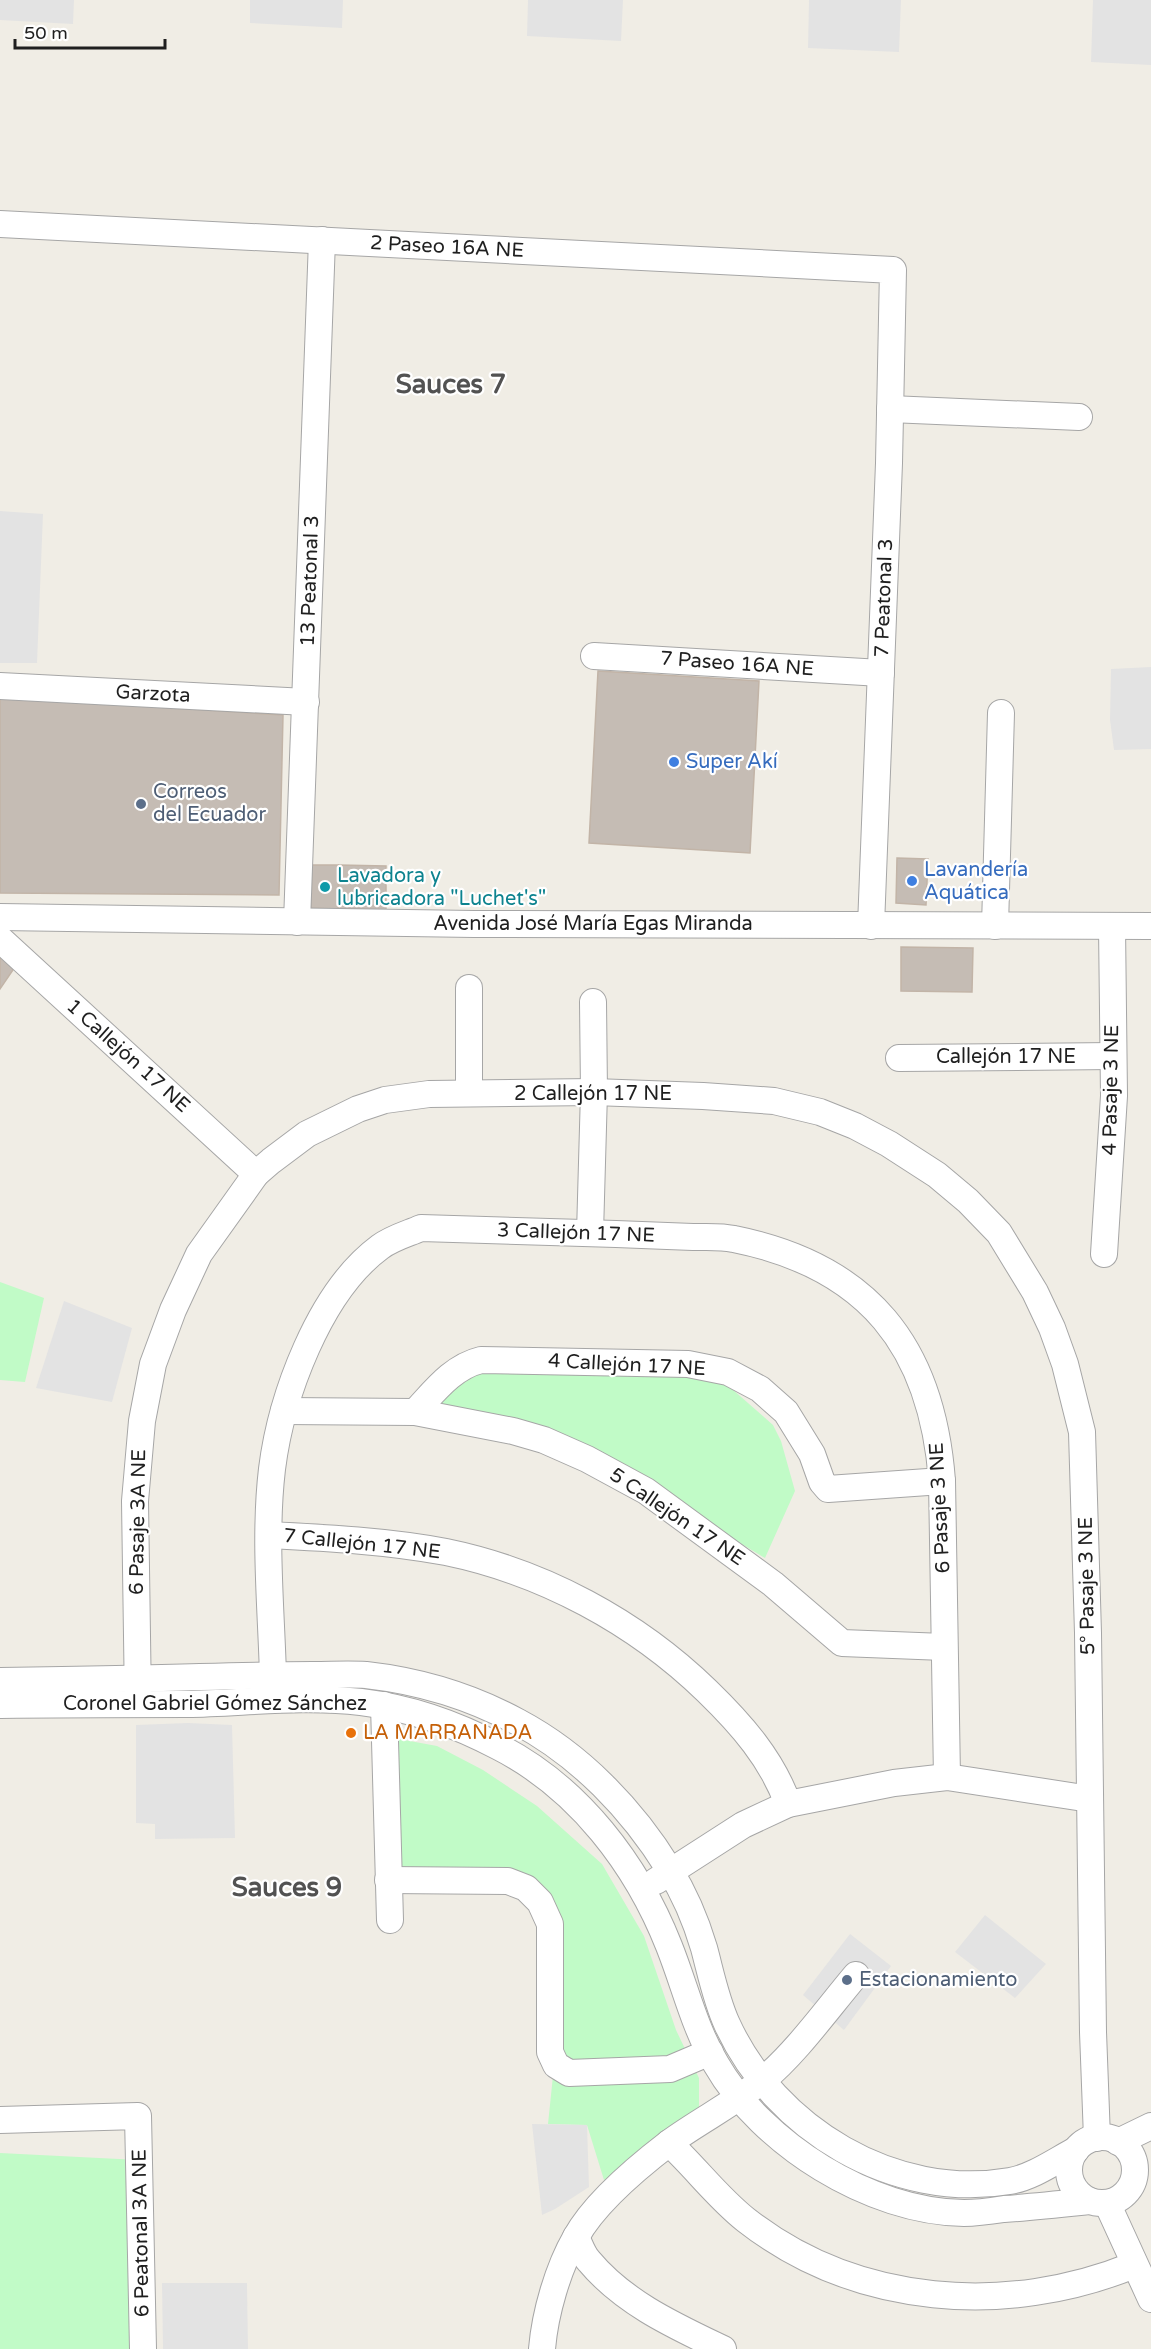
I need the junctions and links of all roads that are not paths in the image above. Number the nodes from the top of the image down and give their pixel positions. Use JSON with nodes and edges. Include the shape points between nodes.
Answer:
{"nodes":[{"id":1,"x":0,"y":224,"type":"edge"},
{"id":2,"x":322,"y":240,"type":"junction"},
{"id":3,"x":893,"y":270,"type":"joint"},
{"id":4,"x":890,"y":409,"type":"junction"},
{"id":5,"x":1079,"y":417,"type":"dead end"},
{"id":6,"x":594,"y":656,"type":"dead end"},
{"id":7,"x":881,"y":674,"type":"junction"},
{"id":8,"x":0,"y":686,"type":"edge"},
{"id":9,"x":306,"y":702,"type":"junction"},
{"id":10,"x":1001,"y":713,"type":"dead end"},
{"id":11,"x":0,"y":916,"type":"edge"},
{"id":12,"x":297,"y":922,"type":"junction"},
{"id":13,"x":871,"y":926,"type":"junction"},
{"id":14,"x":995,"y":926,"type":"junction"},
{"id":15,"x":1112,"y":926,"type":"junction"},
{"id":16,"x":1151,"y":926,"type":"edge"},
{"id":17,"x":0,"y":939,"type":"edge"},
{"id":18,"x":469,"y":988,"type":"dead end"},
{"id":19,"x":593,"y":1002,"type":"dead end"},
{"id":20,"x":1113,"y":1056,"type":"junction"},
{"id":21,"x":899,"y":1058,"type":"dead end"},
{"id":22,"x":594,"y":1092,"type":"junction"},
{"id":23,"x":469,"y":1093,"type":"junction"},
{"id":24,"x":330,"y":1121,"type":"joint"},
{"id":25,"x":855,"y":1126,"type":"joint"},
{"id":26,"x":256,"y":1174,"type":"junction"},
{"id":27,"x":590,"y":1233,"type":"junction"},
{"id":28,"x":732,"y":1238,"type":"joint"},
{"id":29,"x":1104,"y":1254,"type":"dead end"},
{"id":30,"x":284,"y":1411,"type":"junction"},
{"id":31,"x":415,"y":1412,"type":"junction"},
{"id":32,"x":942,"y":1481,"type":"junction"},
{"id":33,"x":269,"y":1535,"type":"junction"},
{"id":34,"x":944,"y":1647,"type":"junction"},
{"id":35,"x":273,"y":1675,"type":"junction"},
{"id":36,"x":0,"y":1681,"type":"edge"},
{"id":37,"x":138,"y":1691,"type":"junction"},
{"id":38,"x":0,"y":1705,"type":"edge"},
{"id":39,"x":384,"y":1705,"type":"junction"},
{"id":40,"x":947,"y":1777,"type":"junction"},
{"id":41,"x":1090,"y":1799,"type":"junction"},
{"id":42,"x":788,"y":1804,"type":"junction"},
{"id":43,"x":670,"y":1871,"type":"junction"},
{"id":44,"x":388,"y":1880,"type":"junction"},
{"id":45,"x":642,"y":1891,"type":"junction"},
{"id":46,"x":390,"y":1920,"type":"dead end"},
{"id":47,"x":856,"y":1975,"type":"dead end"},
{"id":48,"x":710,"y":2052,"type":"junction"},
{"id":49,"x":762,"y":2081,"type":"junction"},
{"id":50,"x":739,"y":2098,"type":"junction"},
{"id":51,"x":0,"y":2120,"type":"edge"},
{"id":52,"x":1151,"y":2126,"type":"edge"},
{"id":53,"x":669,"y":2143,"type":"junction"},
{"id":54,"x":1097,"y":2143,"type":"junction"},
{"id":55,"x":1142,"y":2169,"type":"edge"},
{"id":56,"x":1098,"y":2202,"type":"junction"},
{"id":57,"x":576,"y":2237,"type":"junction"},
{"id":58,"x":1134,"y":2265,"type":"junction"},
{"id":59,"x":1151,"y":2299,"type":"edge"},
{"id":60,"x":683,"y":2339,"type":"edge"},
{"id":61,"x":143,"y":2349,"type":"edge"},
{"id":62,"x":542,"y":2349,"type":"edge"},
{"id":63,"x":723,"y":2349,"type":"edge"}],
"edges":[{"from":1,"to":2,"type":"street","name":"2 Paseo 16A NE"},
{"from":2,"to":3,"type":"street","name":"2 Paseo 16A NE"},
{"from":2,"to":9,"type":"street","name":"13 Peatonal 3"},
{"from":3,"to":4,"type":"street","name":"7 Peatonal 3"},
{"from":4,"to":5,"type":"street"},
{"from":4,"to":7,"type":"street","name":"7 Peatonal 3"},
{"from":6,"to":7,"type":"street","name":"7 Paseo 16A NE"},
{"from":7,"to":13,"type":"street","name":"7 Peatonal 3"},
{"from":8,"to":9,"type":"street","name":"Garzota"},
{"from":9,"to":12,"type":"street","name":"13 Peatonal 3"},
{"from":10,"to":14,"type":"street"},
{"from":11,"to":12,"type":"street","name":"Avenida José María Egas Miranda"},
{"from":12,"to":13,"type":"street","name":"Avenida José María Egas Miranda"},
{"from":13,"to":14,"type":"street","name":"Avenida José María Egas Miranda"},
{"from":14,"to":15,"type":"street","name":"Avenida José María Egas Miranda"},
{"from":15,"to":16,"type":"street","name":"Avenida José María Egas Miranda"},
{"from":15,"to":20,"type":"street","name":"4 Pasaje 3 NE"},
{"from":17,"to":26,"type":"street","name":"1 Callejón 17 NE"},
{"from":18,"to":23,"type":"street"},
{"from":19,"to":22,"type":"street"},
{"from":20,"to":21,"type":"street","name":"Callejón 17 NE"},
{"from":20,"to":29,"type":"street","name":"4 Pasaje 3 NE"},
{"from":22,"to":23,"type":"street","name":"2 Callejón 17 NE"},
{"from":22,"to":25,"type":"street","name":"2 Callejón 17 NE","via":[[774,1101],[820,1112]]},
{"from":22,"to":27,"type":"street"},
{"from":23,"to":24,"type":"street","name":"2 Callejón 17 NE","via":[[385,1100]]},
{"from":24,"to":26,"type":"street","name":"6 Pasaje 3A NE"},
{"from":25,"to":41,"type":"street","name":"5° Pasaje 3 NE","via":[[937,1175],[994,1227],[1035,1292],[1065,1364],[1082,1432]]},
{"from":26,"to":37,"type":"street","name":"6 Pasaje 3A NE","via":[[199,1254],[153,1364],[137,1468]]},
{"from":27,"to":28,"type":"street","name":"3 Callejón 17 NE"},
{"from":27,"to":30,"type":"street","name":"3 Callejón 17 NE","via":[[421,1228],[381,1246],[348,1277],[311,1338]]},
{"from":28,"to":32,"type":"street","name":"6 Pasaje 3 NE","via":[[816,1266],[860,1293],[878,1311],[901,1342],[920,1380],[936,1432]]},
{"from":30,"to":31,"type":"street","name":"5 Callejón 17 NE"},
{"from":30,"to":33,"type":"street","via":[[272,1469]]},
{"from":31,"to":32,"type":"street","name":"4 Callejón 17 NE","via":[[453,1373],[481,1360],[699,1365],[736,1376],[779,1404],[812,1454],[828,1489]]},
{"from":31,"to":34,"type":"street","name":"5 Callejón 17 NE","via":[[537,1438],[631,1481],[773,1584],[844,1644]]},
{"from":32,"to":34,"type":"street","name":"6 Pasaje 3 NE"},
{"from":33,"to":35,"type":"street"},
{"from":33,"to":42,"type":"street","name":"7 Callejón 17 NE","via":[[359,1540],[447,1553],[514,1571],[580,1600],[654,1646],[720,1704],[762,1752],[780,1781]]},
{"from":34,"to":40,"type":"street","name":"6 Pasaje 3 NE"},
{"from":35,"to":37,"type":"street","name":"Coronel Gabriel Gómez Sánchez"},
{"from":35,"to":43,"type":"street","name":"Coronel Gabriel Gómez Sánchez","via":[[389,1678],[424,1685],[493,1709],[556,1746],[591,1775],[631,1816]]},
{"from":36,"to":37,"type":"street","name":"Coronel Gabriel Gómez Sánchez"},
{"from":37,"to":38,"type":"street","name":"Coronel Gabriel Gómez Sánchez"},
{"from":37,"to":39,"type":"street","name":"Coronel Gabriel Gómez Sánchez"},
{"from":39,"to":44,"type":"street"},
{"from":39,"to":45,"type":"street","name":"Coronel Gabriel Gómez Sánchez","via":[[428,1715],[462,1729],[535,1768],[601,1829]]},
{"from":40,"to":41,"type":"street"},
{"from":40,"to":42,"type":"street"},
{"from":41,"to":54,"type":"street","name":"5° Pasaje 3 NE"},
{"from":42,"to":43,"type":"street","via":[[742,1825]]},
{"from":43,"to":45,"type":"street"},
{"from":43,"to":49,"type":"street","name":"Coronel Gabriel Gómez Sánchez","via":[[696,1926],[727,2024]]},
{"from":44,"to":46,"type":"street"},
{"from":44,"to":48,"type":"street","via":[[508,1881],[526,1888],[540,1902],[550,1924],[550,2052],[556,2065],[569,2073],[670,2069]]},
{"from":45,"to":48,"type":"street","name":"Coronel Gabriel Gómez Sánchez","via":[[671,1950],[698,2030]]},
{"from":47,"to":49,"type":"street"},
{"from":48,"to":50,"type":"street","name":"Coronel Gabriel Gómez Sánchez"},
{"from":49,"to":50,"type":"street"},
{"from":49,"to":54,"type":"street","name":"Coronel Gabriel Gómez Sánchez","via":[[814,2131],[847,2152],[889,2171],[919,2179],[953,2184],[1013,2180]]},
{"from":50,"to":53,"type":"street"},
{"from":50,"to":56,"type":"street","name":"Coronel Gabriel Gómez Sánchez","via":[[797,2151],[849,2183],[884,2198],[924,2209],[965,2213]]},
{"from":51,"to":61,"type":"street","name":"6 Peatonal 3A NE","via":[[138,2116]]},
{"from":52,"to":54,"type":"street","name":"Coronel Gabriel Gómez Sánchez"},
{"from":53,"to":57,"type":"street","via":[[593,2213]]},
{"from":53,"to":58,"type":"street","via":[[719,2198],[763,2232],[811,2260],[881,2285],[954,2297],[1000,2297],[1064,2288]]},
{"from":54,"to":55,"type":"street","via":[[1132,2157]]},
{"from":54,"to":56,"type":"street","via":[[1069,2169],[1070,2179],[1081,2196]]},
{"from":55,"to":56,"type":"street","via":[[1124,2195]]},
{"from":56,"to":58,"type":"street"},
{"from":57,"to":60,"type":"street","via":[[587,2260]]},
{"from":57,"to":62,"type":"street","via":[[550,2300]]},
{"from":58,"to":59,"type":"street"},
{"from":60,"to":63,"type":"street"}]}
